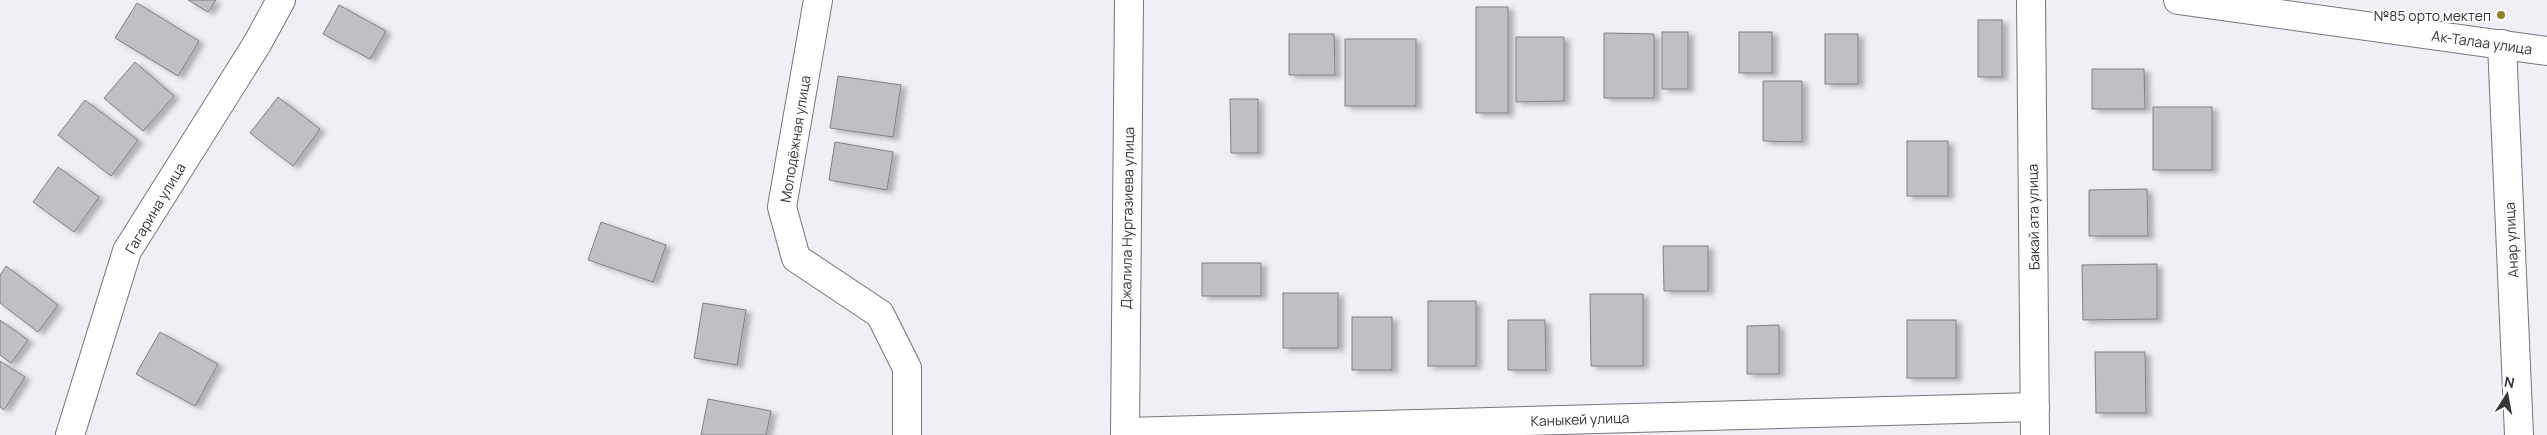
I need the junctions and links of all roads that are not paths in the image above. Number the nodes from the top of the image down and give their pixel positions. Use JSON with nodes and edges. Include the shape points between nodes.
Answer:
{"nodes":[{"id":1,"x":281,"y":0,"type":"edge"},
{"id":2,"x":818,"y":0,"type":"edge"},
{"id":3,"x":1129,"y":0,"type":"edge"},
{"id":4,"x":2031,"y":0,"type":"edge"},
{"id":5,"x":2178,"y":0,"type":"edge"},
{"id":6,"x":2502,"y":44,"type":"junction"},
{"id":7,"x":2547,"y":51,"type":"edge"},
{"id":8,"x":2035,"y":407,"type":"junction"},
{"id":9,"x":1125,"y":433,"type":"edge"},
{"id":10,"x":70,"y":435,"type":"edge"},
{"id":11,"x":907,"y":435,"type":"edge"},
{"id":12,"x":2035,"y":435,"type":"edge"},
{"id":13,"x":2519,"y":435,"type":"edge"}],
"edges":[{"from":1,"to":10,"type":"street","name":"Гагарина улица","via":[[128,251]]},
{"from":2,"to":11,"type":"street","name":"Молодёжная улица","via":[[782,207],[796,258],[880,314],[908,368]]},
{"from":3,"to":9,"type":"street","name":"Джалила Нургазиева улица"},
{"from":4,"to":8,"type":"street","name":"Бакай ата улица"},
{"from":5,"to":6,"type":"street","name":"Ак-Талаа улица"},
{"from":6,"to":7,"type":"street","name":"Ак-Талаа улица"},
{"from":6,"to":13,"type":"street","name":"Анар улица"},
{"from":8,"to":9,"type":"street","name":"Каныкей улица"},
{"from":8,"to":12,"type":"street","name":"Бакай ата улица"}]}
